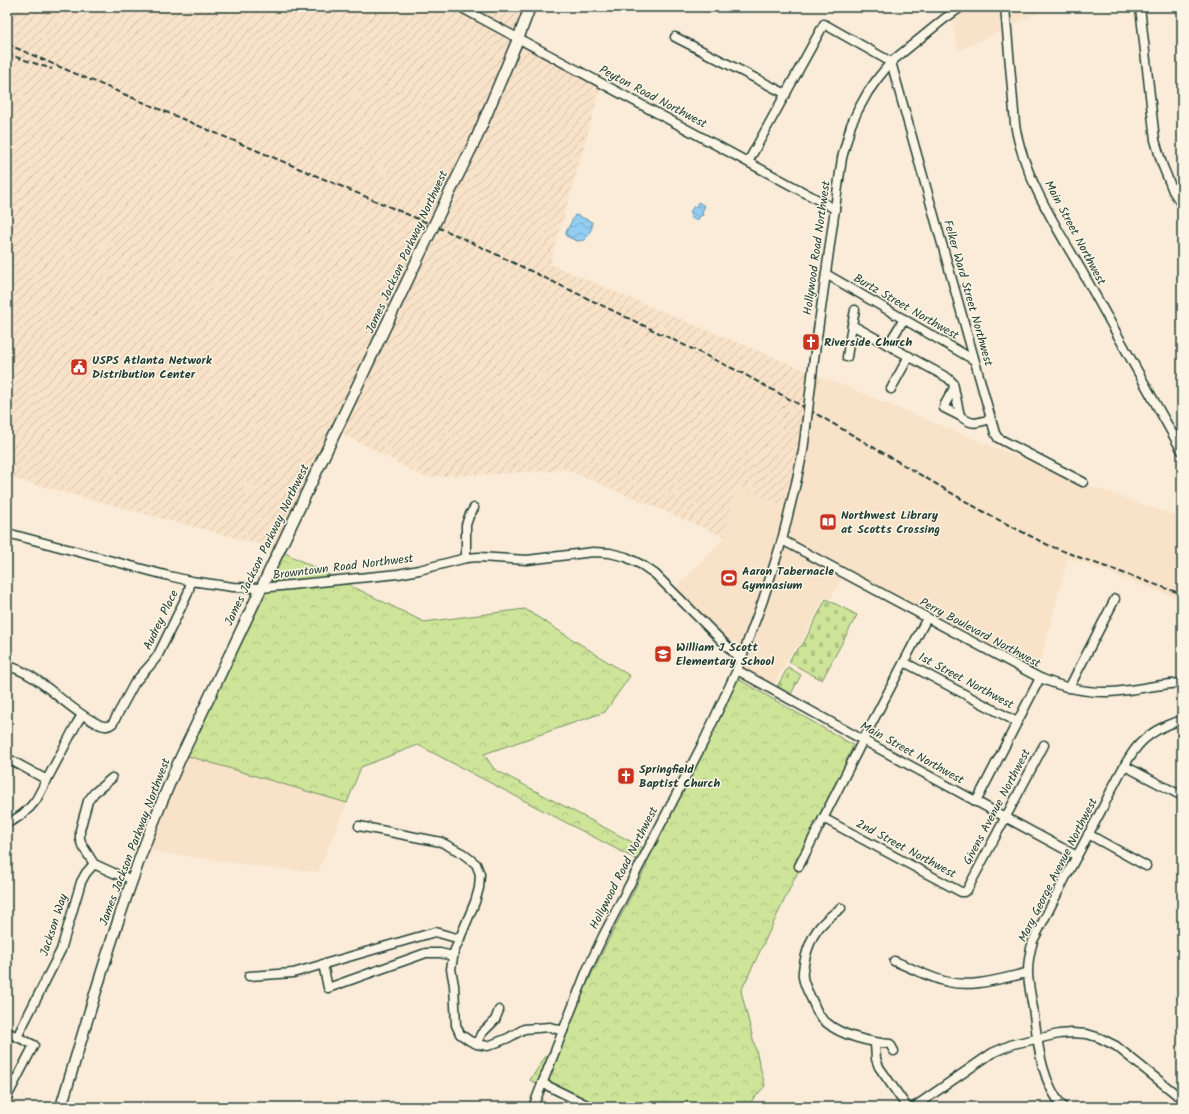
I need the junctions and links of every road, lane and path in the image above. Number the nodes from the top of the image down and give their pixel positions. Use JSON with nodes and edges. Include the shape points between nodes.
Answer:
{"nodes":[{"id":1,"x":460,"y":7,"type":"edge"},
{"id":2,"x":530,"y":7,"type":"edge"},
{"id":3,"x":961,"y":7,"type":"edge"},
{"id":4,"x":1005,"y":7,"type":"edge"},
{"id":5,"x":1140,"y":7,"type":"edge"},
{"id":6,"x":675,"y":37,"type":"dead end"},
{"id":7,"x":518,"y":39,"type":"junction"},
{"id":8,"x":891,"y":62,"type":"junction"},
{"id":9,"x":786,"y":94,"type":"junction"},
{"id":10,"x":748,"y":162,"type":"junction"},
{"id":11,"x":1182,"y":205,"type":"edge"},
{"id":12,"x":835,"y":209,"type":"junction"},
{"id":13,"x":826,"y":274,"type":"junction"},
{"id":14,"x":855,"y":310,"type":"dead end"},
{"id":15,"x":904,"y":319,"type":"junction"},
{"id":16,"x":852,"y":324,"type":"junction"},
{"id":17,"x":888,"y":345,"type":"junction"},
{"id":18,"x":909,"y":356,"type":"junction"},
{"id":19,"x":847,"y":357,"type":"dead end"},
{"id":20,"x":974,"y":360,"type":"junction"},
{"id":21,"x":954,"y":388,"type":"junction"},
{"id":22,"x":891,"y":389,"type":"dead end"},
{"id":23,"x":960,"y":416,"type":"junction"},
{"id":24,"x":991,"y":419,"type":"junction"},
{"id":25,"x":1182,"y":451,"type":"edge"},
{"id":26,"x":1083,"y":482,"type":"dead end"},
{"id":27,"x":474,"y":508,"type":"dead end"},
{"id":28,"x":7,"y":533,"type":"edge"},
{"id":29,"x":782,"y":540,"type":"junction"},
{"id":30,"x":466,"y":558,"type":"junction"},
{"id":31,"x":191,"y":581,"type":"junction"},
{"id":32,"x":261,"y":588,"type":"junction"},
{"id":33,"x":1115,"y":600,"type":"dead end"},
{"id":34,"x":927,"y":618,"type":"junction"},
{"id":35,"x":741,"y":660,"type":"junction"},
{"id":36,"x":904,"y":662,"type":"junction"},
{"id":37,"x":7,"y":666,"type":"edge"},
{"id":38,"x":737,"y":670,"type":"junction"},
{"id":39,"x":1040,"y":678,"type":"junction"},
{"id":40,"x":1182,"y":683,"type":"edge"},
{"id":41,"x":1069,"y":688,"type":"junction"},
{"id":42,"x":82,"y":715,"type":"junction"},
{"id":43,"x":1182,"y":720,"type":"edge"},
{"id":44,"x":1017,"y":722,"type":"junction"},
{"id":45,"x":863,"y":740,"type":"junction"},
{"id":46,"x":1044,"y":745,"type":"dead end"},
{"id":47,"x":7,"y":758,"type":"edge"},
{"id":48,"x":1125,"y":766,"type":"junction"},
{"id":49,"x":112,"y":778,"type":"dead end"},
{"id":50,"x":47,"y":780,"type":"junction"},
{"id":51,"x":1182,"y":796,"type":"edge"},
{"id":52,"x":976,"y":802,"type":"junction"},
{"id":53,"x":823,"y":818,"type":"junction"},
{"id":54,"x":1006,"y":818,"type":"junction"},
{"id":55,"x":7,"y":824,"type":"edge"},
{"id":56,"x":359,"y":826,"type":"dead end"},
{"id":57,"x":1088,"y":834,"type":"junction"},
{"id":58,"x":1077,"y":856,"type":"junction"},
{"id":59,"x":94,"y":864,"type":"junction"},
{"id":60,"x":799,"y":866,"type":"dead end"},
{"id":61,"x":1146,"y":866,"type":"dead end"},
{"id":62,"x":132,"y":879,"type":"junction"},
{"id":63,"x":972,"y":880,"type":"joint"},
{"id":64,"x":841,"y":908,"type":"dead end"},
{"id":65,"x":460,"y":939,"type":"junction"},
{"id":66,"x":453,"y":956,"type":"junction"},
{"id":67,"x":894,"y":961,"type":"dead end"},
{"id":68,"x":323,"y":964,"type":"junction"},
{"id":69,"x":1028,"y":973,"type":"junction"},
{"id":70,"x":249,"y":976,"type":"dead end"},
{"id":71,"x":498,"y":1010,"type":"dead end"},
{"id":72,"x":563,"y":1031,"type":"junction"},
{"id":73,"x":7,"y":1032,"type":"edge"},
{"id":74,"x":17,"y":1037,"type":"junction"},
{"id":75,"x":1038,"y":1038,"type":"junction"},
{"id":76,"x":875,"y":1043,"type":"junction"},
{"id":77,"x":477,"y":1044,"type":"junction"},
{"id":78,"x":894,"y":1051,"type":"dead end"},
{"id":79,"x":542,"y":1083,"type":"junction"},
{"id":80,"x":7,"y":1097,"type":"edge"},
{"id":81,"x":1182,"y":1099,"type":"edge"},
{"id":82,"x":61,"y":1107,"type":"edge"},
{"id":83,"x":533,"y":1107,"type":"edge"},
{"id":84,"x":591,"y":1107,"type":"edge"},
{"id":85,"x":907,"y":1107,"type":"edge"},
{"id":86,"x":914,"y":1107,"type":"edge"},
{"id":87,"x":1063,"y":1107,"type":"edge"}],
"edges":[{"from":1,"to":7,"type":"street","name":"Peyton Road Northwest"},
{"from":2,"to":7,"type":"main road","name":"James Jackson Parkway Northwest"},
{"from":3,"to":8,"type":"street","name":"Hollywood Road Northwest"},
{"from":4,"to":25,"type":"street","name":"Main Street Northwest","via":[[1016,133],[1026,164],[1046,207]]},
{"from":5,"to":11,"type":"street","via":[[1155,140],[1173,191]]},
{"from":6,"to":9,"type":"street"},
{"from":7,"to":10,"type":"street","name":"Peyton Road Northwest"},
{"from":7,"to":32,"type":"main road","name":"James Jackson Parkway Northwest","bridge":true,"via":[[477,137]]},
{"from":8,"to":9,"type":"street","via":[[824,24]]},
{"from":8,"to":12,"type":"street","name":"Hollywood Road Northwest","via":[[868,92],[851,125],[842,158]]},
{"from":8,"to":20,"type":"street","name":"Felker Ward Street Northwest"},
{"from":9,"to":10,"type":"street"},
{"from":10,"to":12,"type":"street","name":"Peyton Road Northwest"},
{"from":12,"to":13,"type":"street","name":"Hollywood Road Northwest"},
{"from":13,"to":15,"type":"street","name":"Burtz Street Northwest"},
{"from":13,"to":29,"type":"street","name":"Hollywood Road Northwest","bridge":true,"via":[[803,451]]},
{"from":14,"to":16,"type":"street"},
{"from":15,"to":17,"type":"street"},
{"from":15,"to":20,"type":"street","name":"Burtz Street Northwest"},
{"from":16,"to":17,"type":"street"},
{"from":16,"to":19,"type":"street"},
{"from":17,"to":18,"type":"street"},
{"from":18,"to":21,"type":"street","via":[[948,378]]},
{"from":18,"to":22,"type":"street"},
{"from":20,"to":24,"type":"street","name":"Felker Ward Street Northwest"},
{"from":21,"to":23,"type":"street"},
{"from":21,"to":23,"type":"street","via":[[944,408]]},
{"from":23,"to":24,"type":"street","via":[[975,423]]},
{"from":24,"to":26,"type":"street","name":"Felker Ward Street Northwest","via":[[998,438]]},
{"from":27,"to":30,"type":"street","via":[[466,525]]},
{"from":28,"to":31,"type":"street","name":"Browntown Road Northwest"},
{"from":29,"to":34,"type":"street","name":"Perry Boulevard Northwest"},
{"from":29,"to":35,"type":"street","name":"Hollywood Road Northwest"},
{"from":30,"to":32,"type":"street","name":"Browntown Road Northwest","via":[[398,574]]},
{"from":30,"to":35,"type":"street","name":"Browntown Road Northwest","via":[[527,560],[593,552],[626,557],[655,574]]},
{"from":31,"to":32,"type":"street","name":"Browntown Road Northwest"},
{"from":31,"to":42,"type":"street","name":"Audrey Place","via":[[188,593],[158,655],[134,684],[113,723],[103,726]]},
{"from":32,"to":62,"type":"main road","name":"James Jackson Parkway Northwest","via":[[180,759]]},
{"from":33,"to":41,"type":"street"},
{"from":34,"to":36,"type":"street"},
{"from":34,"to":39,"type":"street","name":"Perry Boulevard Northwest"},
{"from":35,"to":38,"type":"street","name":"Hollywood Road Northwest"},
{"from":36,"to":44,"type":"street","name":"1st Street Northwest"},
{"from":36,"to":45,"type":"street"},
{"from":37,"to":42,"type":"street","via":[[32,677]]},
{"from":38,"to":45,"type":"street","name":"Main Street Northwest"},
{"from":38,"to":72,"type":"street","name":"Hollywood Road Northwest","via":[[703,744],[603,936]]},
{"from":39,"to":41,"type":"street","name":"Perry Boulevard Northwest"},
{"from":39,"to":44,"type":"street"},
{"from":40,"to":41,"type":"street","name":"Perry Boulevard Northwest","via":[[1110,692]]},
{"from":42,"to":50,"type":"street"},
{"from":43,"to":48,"type":"street","name":"Mary George Avenue Northwest","via":[[1157,729],[1136,748]]},
{"from":44,"to":52,"type":"street"},
{"from":45,"to":52,"type":"street","name":"Main Street Northwest"},
{"from":45,"to":53,"type":"street"},
{"from":46,"to":54,"type":"street","name":"Givens Avenue Northwest"},
{"from":47,"to":50,"type":"street"},
{"from":48,"to":51,"type":"street"},
{"from":48,"to":57,"type":"street","name":"Mary George Avenue Northwest"},
{"from":49,"to":59,"type":"street","via":[[88,801],[80,830],[82,845]]},
{"from":50,"to":55,"type":"street","via":[[29,810]]},
{"from":52,"to":54,"type":"street","name":"Main Street Northwest"},
{"from":53,"to":60,"type":"street"},
{"from":53,"to":63,"type":"street","name":"2nd Street Northwest","via":[[962,892],[967,890]]},
{"from":54,"to":58,"type":"street","name":"Main Street Northwest"},
{"from":54,"to":63,"type":"street","name":"Givens Avenue Northwest"},
{"from":56,"to":65,"type":"street","via":[[441,842],[476,864],[480,874],[479,888]]},
{"from":57,"to":58,"type":"street","name":"Mary George Avenue Northwest"},
{"from":57,"to":61,"type":"street"},
{"from":58,"to":69,"type":"street","name":"Mary George Avenue Northwest","via":[[1033,941]]},
{"from":59,"to":62,"type":"street"},
{"from":59,"to":74,"type":"street","name":"Jackson Way","via":[[81,882],[61,950]]},
{"from":62,"to":82,"type":"main road","name":"James Jackson Parkway Northwest"},
{"from":64,"to":76,"type":"street","via":[[822,922],[812,937],[803,977],[816,1009],[825,1022],[834,1029]]},
{"from":65,"to":66,"type":"street"},
{"from":65,"to":68,"type":"street","via":[[435,932]]},
{"from":66,"to":68,"type":"street","via":[[426,953],[328,988]]},
{"from":66,"to":77,"type":"street","via":[[451,969],[456,1025],[460,1034]]},
{"from":67,"to":69,"type":"street","via":[[938,980],[960,984]]},
{"from":68,"to":70,"type":"street","via":[[293,973]]},
{"from":69,"to":75,"type":"street","name":"Mary George Avenue Northwest"},
{"from":71,"to":77,"type":"street","via":[[495,1020],[481,1034]]},
{"from":72,"to":77,"type":"street","via":[[550,1027],[524,1029],[488,1046]]},
{"from":72,"to":79,"type":"street","name":"Hollywood Road Northwest"},
{"from":73,"to":74,"type":"street"},
{"from":74,"to":80,"type":"street","via":[[34,1045]]},
{"from":75,"to":81,"type":"street","via":[[1072,1033],[1100,1038],[1116,1046]]},
{"from":75,"to":86,"type":"street","via":[[1013,1044],[992,1053]]},
{"from":75,"to":87,"type":"street","name":"Mary George Avenue Northwest","via":[[1045,1075],[1050,1088]]},
{"from":76,"to":78,"type":"street","via":[[890,1044]]},
{"from":76,"to":85,"type":"street","via":[[879,1067]]},
{"from":79,"to":83,"type":"street","name":"Hollywood Road Northwest"},
{"from":79,"to":84,"type":"street"}]}
